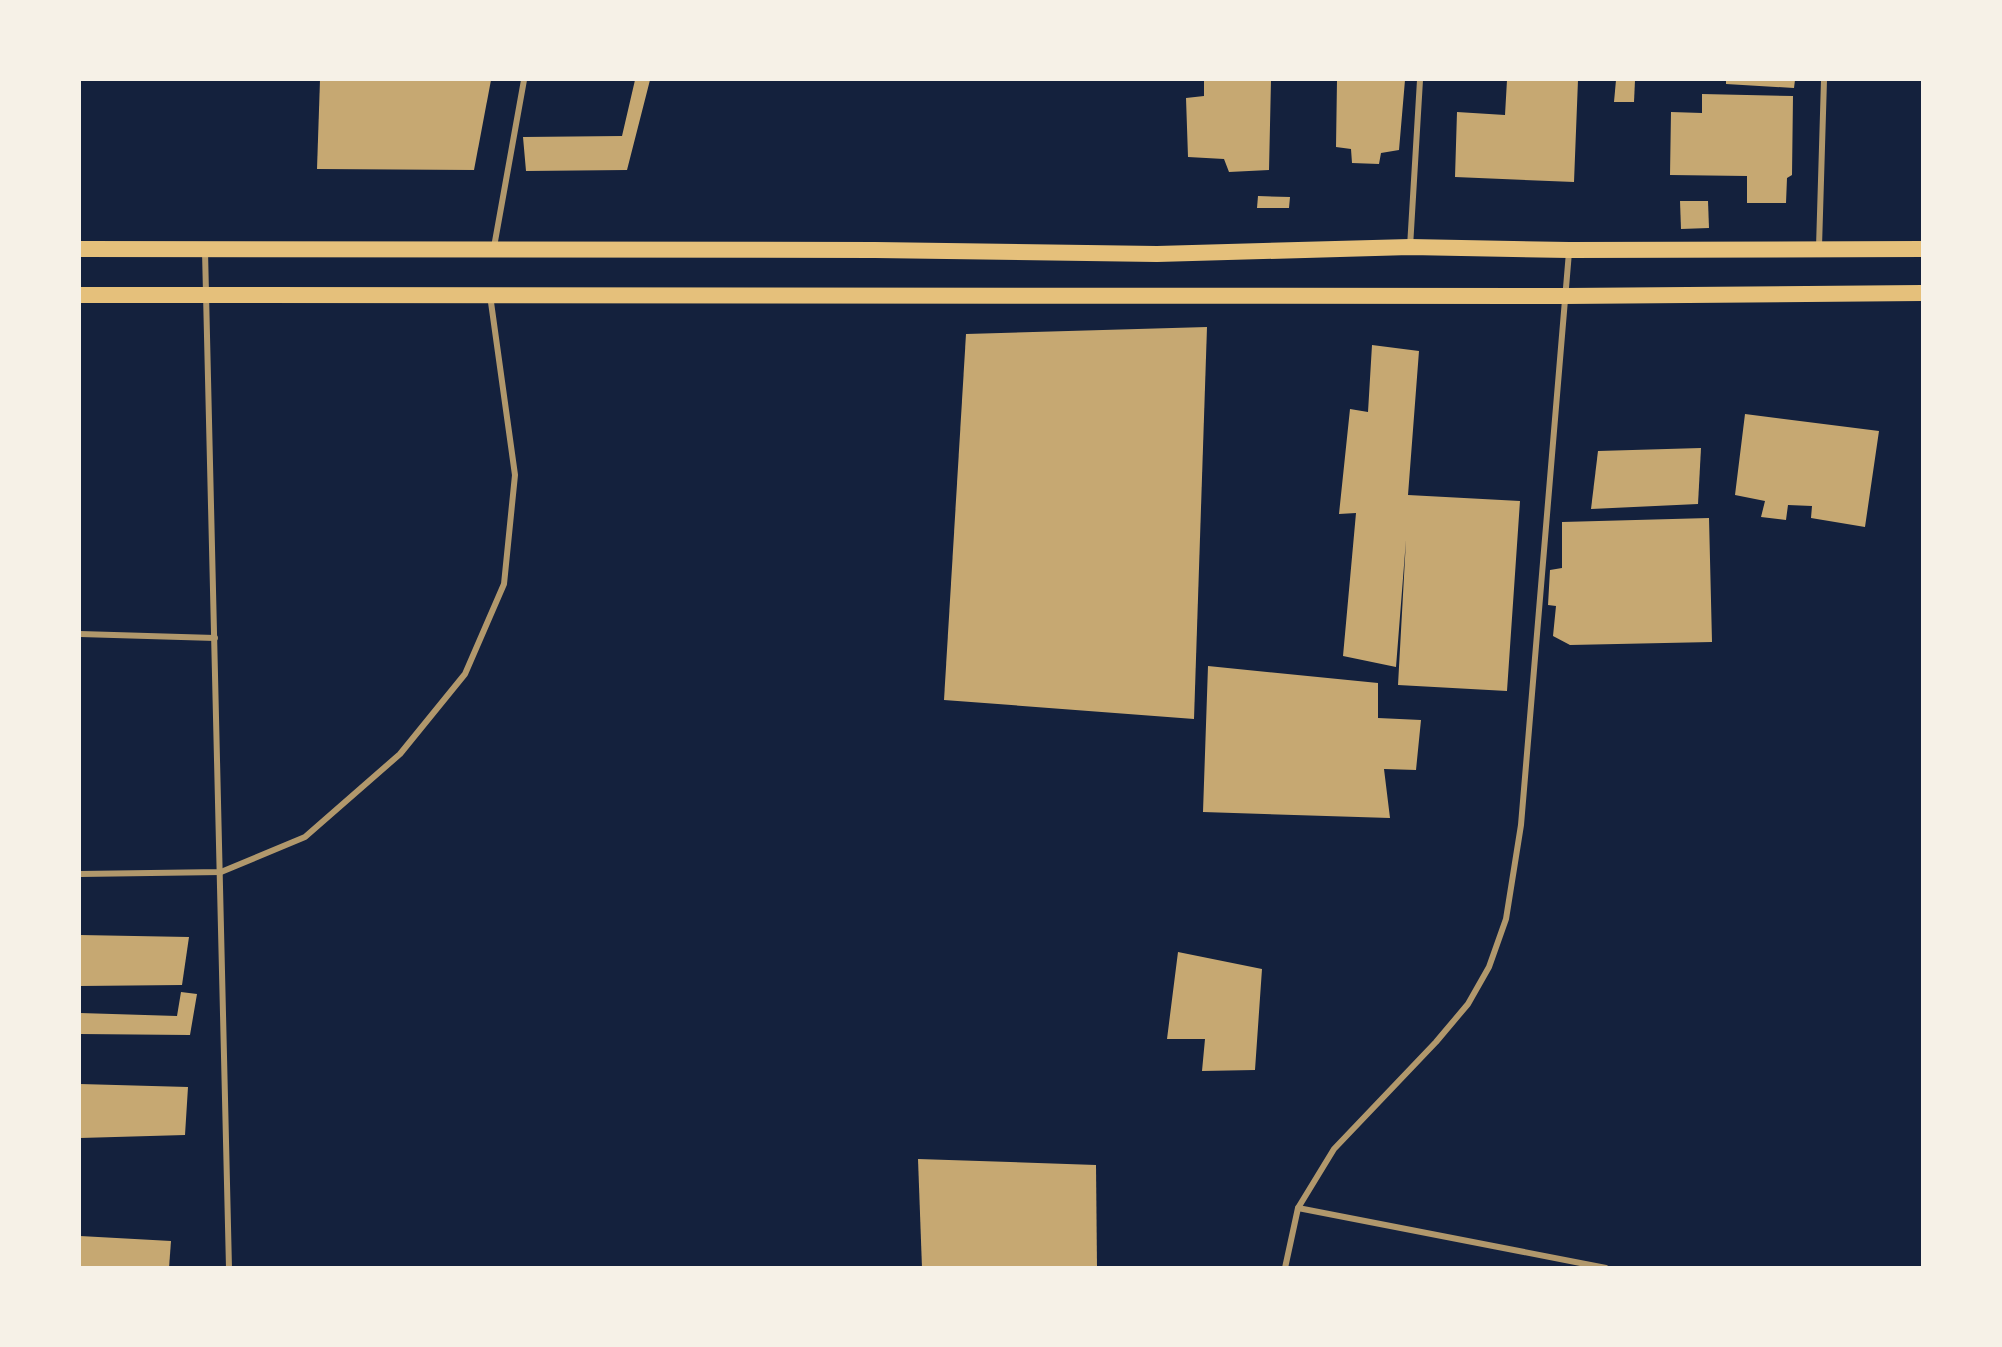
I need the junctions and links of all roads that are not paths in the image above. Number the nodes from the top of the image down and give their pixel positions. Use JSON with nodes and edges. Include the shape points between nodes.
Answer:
{"nodes":[{"id":1,"x":524,"y":80,"type":"edge"},
{"id":2,"x":1420,"y":80,"type":"edge"},
{"id":3,"x":1824,"y":80,"type":"edge"},
{"id":4,"x":1410,"y":248,"type":"junction"},
{"id":5,"x":80,"y":249,"type":"edge"},
{"id":6,"x":205,"y":249,"type":"junction"},
{"id":7,"x":494,"y":249,"type":"junction"},
{"id":8,"x":1923,"y":249,"type":"edge"},
{"id":9,"x":1569,"y":250,"type":"junction"},
{"id":10,"x":1819,"y":250,"type":"junction"},
{"id":11,"x":1923,"y":293,"type":"edge"},
{"id":12,"x":80,"y":295,"type":"edge"},
{"id":13,"x":205,"y":295,"type":"junction"},
{"id":14,"x":490,"y":295,"type":"junction"},
{"id":15,"x":1565,"y":296,"type":"junction"},
{"id":16,"x":80,"y":634,"type":"edge"},
{"id":17,"x":215,"y":638,"type":"junction"},
{"id":18,"x":220,"y":872,"type":"junction"},
{"id":19,"x":80,"y":874,"type":"edge"},
{"id":20,"x":1298,"y":1208,"type":"junction"},
{"id":21,"x":230,"y":1268,"type":"edge"},
{"id":22,"x":1285,"y":1268,"type":"edge"},
{"id":23,"x":1605,"y":1268,"type":"edge"}],
"edges":[{"from":1,"to":7,"type":"street"},
{"from":2,"to":4,"type":"street"},
{"from":3,"to":10,"type":"street"},
{"from":4,"to":7,"type":"highway","via":[[1157,254]]},
{"from":4,"to":9,"type":"highway"},
{"from":5,"to":6,"type":"highway"},
{"from":6,"to":7,"type":"highway"},
{"from":6,"to":13,"type":"street"},
{"from":8,"to":10,"type":"highway"},
{"from":9,"to":10,"type":"highway"},
{"from":9,"to":15,"type":"street"},
{"from":11,"to":15,"type":"highway"},
{"from":12,"to":13,"type":"highway"},
{"from":13,"to":14,"type":"highway"},
{"from":13,"to":17,"type":"street"},
{"from":14,"to":15,"type":"highway"},
{"from":14,"to":18,"type":"street","via":[[515,475],[504,584],[465,674],[400,754],[305,837]]},
{"from":15,"to":20,"type":"street","via":[[1521,825],[1506,919],[1489,967],[1468,1004],[1334,1149]]},
{"from":16,"to":17,"type":"street"},
{"from":17,"to":18,"type":"street"},
{"from":18,"to":19,"type":"street"},
{"from":18,"to":21,"type":"street"},
{"from":20,"to":22,"type":"street"},
{"from":20,"to":23,"type":"street"}]}
